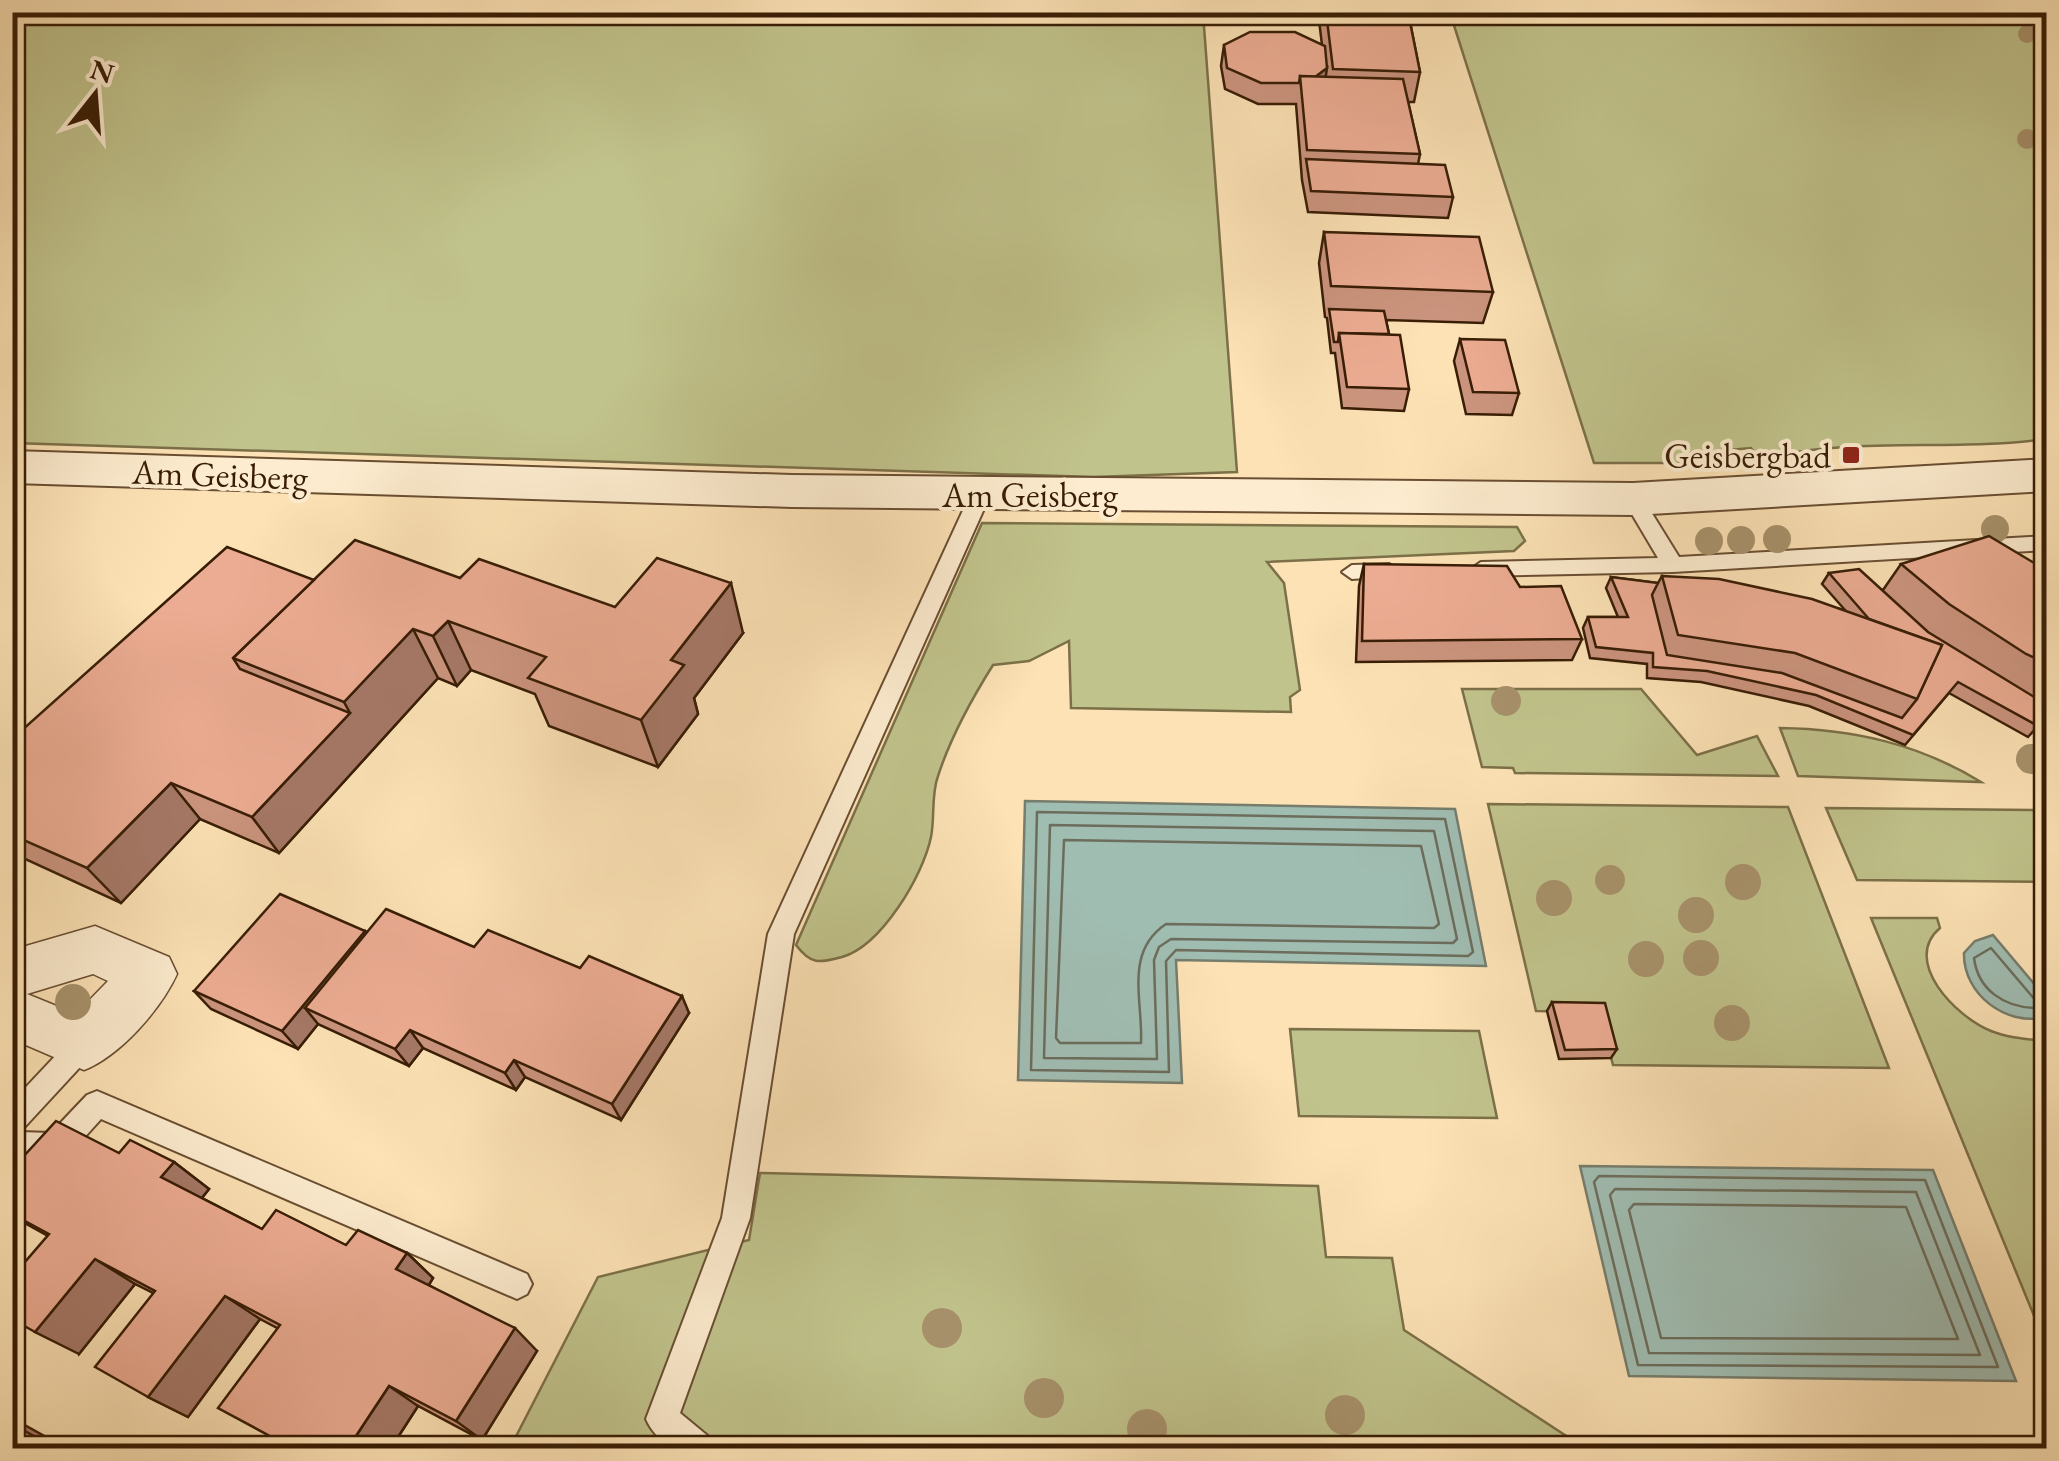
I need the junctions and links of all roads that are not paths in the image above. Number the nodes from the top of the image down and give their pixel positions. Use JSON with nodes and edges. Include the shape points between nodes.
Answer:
{"nodes":[{"id":1,"x":12,"y":467,"type":"edge"},
{"id":2,"x":2046,"y":475,"type":"edge"},
{"id":3,"x":980,"y":494,"type":"junction"},
{"id":4,"x":1633,"y":498,"type":"junction"},
{"id":5,"x":2046,"y":543,"type":"edge"},
{"id":6,"x":1673,"y":565,"type":"junction"},
{"id":7,"x":1465,"y":570,"type":"edge"},
{"id":8,"x":1409,"y":571,"type":"edge"},
{"id":9,"x":1352,"y":572,"type":"dead end"},
{"id":10,"x":12,"y":974,"type":"edge"},
{"id":11,"x":12,"y":1012,"type":"edge"},
{"id":12,"x":84,"y":1044,"type":"junction"},
{"id":13,"x":12,"y":1122,"type":"edge"},
{"id":14,"x":12,"y":1145,"type":"edge"},
{"id":15,"x":57,"y":1147,"type":"junction"},
{"id":16,"x":34,"y":1173,"type":"edge"},
{"id":17,"x":517,"y":1284,"type":"dead end"},
{"id":18,"x":698,"y":1448,"type":"edge"}],
"edges":[{"from":1,"to":3,"type":"street","name":"Am Geisberg"},
{"from":2,"to":4,"type":"street","name":"Am Geisberg"},
{"from":3,"to":4,"type":"street","name":"Am Geisberg"},
{"from":3,"to":18,"type":"lane","via":[[782,934],[736,1218],[662,1420]]},
{"from":4,"to":6,"type":"lane"},
{"from":5,"to":6,"type":"lane"},
{"from":6,"to":7,"type":"lane"},
{"from":8,"to":9,"type":"lane"},
{"from":10,"to":12,"type":"street","via":[[95,950],[150,974]]},
{"from":11,"to":12,"type":"street"},
{"from":12,"to":13,"type":"lane"},
{"from":14,"to":15,"type":"lane"},
{"from":15,"to":16,"type":"lane"},
{"from":15,"to":17,"type":"lane","via":[[97,1104]]}]}
